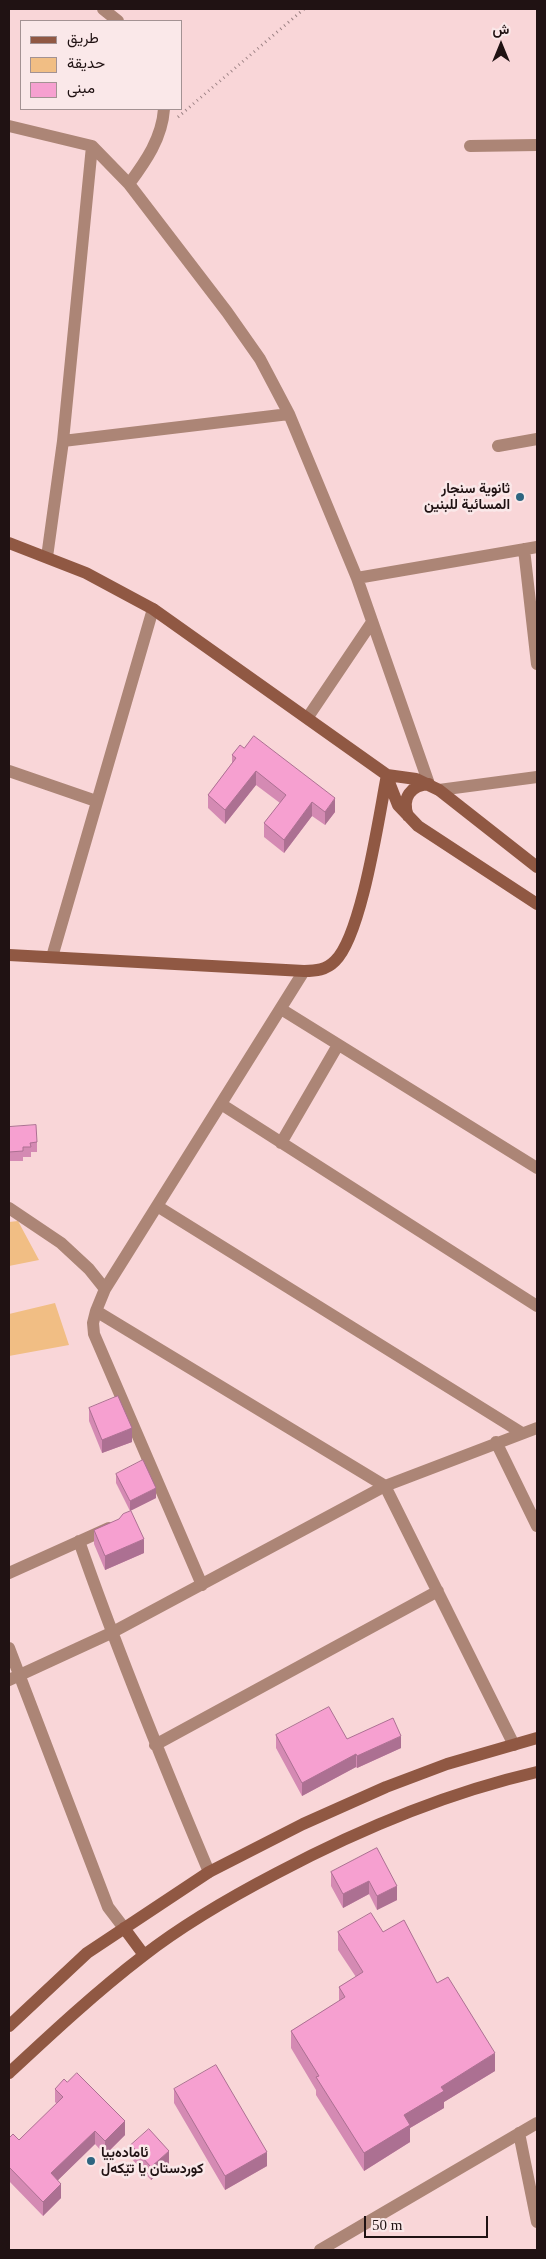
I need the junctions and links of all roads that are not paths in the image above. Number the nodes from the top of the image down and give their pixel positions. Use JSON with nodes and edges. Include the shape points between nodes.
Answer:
{"nodes":[{"id":1,"x":103,"y":9,"type":"edge"},
{"id":2,"x":117,"y":20,"type":"edge"},
{"id":3,"x":164,"y":110,"type":"edge"},
{"id":4,"x":9,"y":126,"type":"edge"},
{"id":5,"x":537,"y":144,"type":"edge"},
{"id":6,"x":92,"y":146,"type":"junction"},
{"id":7,"x":470,"y":146,"type":"dead end"},
{"id":8,"x":129,"y":184,"type":"junction"},
{"id":9,"x":289,"y":414,"type":"junction"},
{"id":10,"x":537,"y":439,"type":"edge"},
{"id":11,"x":63,"y":441,"type":"junction"},
{"id":12,"x":498,"y":446,"type":"dead end"},
{"id":13,"x":9,"y":543,"type":"edge"},
{"id":14,"x":537,"y":547,"type":"edge"},
{"id":15,"x":524,"y":549,"type":"junction"},
{"id":16,"x":47,"y":557,"type":"junction"},
{"id":17,"x":357,"y":578,"type":"junction"},
{"id":18,"x":153,"y":609,"type":"junction"},
{"id":19,"x":372,"y":622,"type":"junction"},
{"id":20,"x":537,"y":664,"type":"edge"},
{"id":21,"x":308,"y":717,"type":"junction"},
{"id":22,"x":9,"y":771,"type":"edge"},
{"id":23,"x":387,"y":775,"type":"junction"},
{"id":24,"x":537,"y":777,"type":"edge"},
{"id":25,"x":434,"y":787,"type":"junction"},
{"id":26,"x":96,"y":801,"type":"junction"},
{"id":27,"x":408,"y":817,"type":"junction"},
{"id":28,"x":537,"y":867,"type":"edge"},
{"id":29,"x":537,"y":904,"type":"edge"},
{"id":30,"x":9,"y":955,"type":"edge"},
{"id":31,"x":52,"y":957,"type":"junction"},
{"id":32,"x":304,"y":971,"type":"junction"},
{"id":33,"x":281,"y":1010,"type":"junction"},
{"id":34,"x":338,"y":1045,"type":"junction"},
{"id":35,"x":221,"y":1104,"type":"junction"},
{"id":36,"x":281,"y":1142,"type":"junction"},
{"id":37,"x":537,"y":1168,"type":"edge"},
{"id":38,"x":157,"y":1206,"type":"junction"},
{"id":39,"x":9,"y":1208,"type":"edge"},
{"id":40,"x":104,"y":1288,"type":"junction"},
{"id":41,"x":537,"y":1306,"type":"edge"},
{"id":42,"x":96,"y":1311,"type":"junction"},
{"id":43,"x":537,"y":1428,"type":"edge"},
{"id":44,"x":522,"y":1433,"type":"junction"},
{"id":45,"x":496,"y":1442,"type":"junction"},
{"id":46,"x":386,"y":1486,"type":"junction"},
{"id":47,"x":116,"y":1524,"type":"edge"},
{"id":48,"x":537,"y":1526,"type":"edge"},
{"id":49,"x":80,"y":1541,"type":"junction"},
{"id":50,"x":9,"y":1572,"type":"edge"},
{"id":51,"x":202,"y":1585,"type":"junction"},
{"id":52,"x":438,"y":1592,"type":"junction"},
{"id":53,"x":111,"y":1633,"type":"junction"},
{"id":54,"x":9,"y":1648,"type":"edge"},
{"id":55,"x":14,"y":1678,"type":"edge"},
{"id":56,"x":537,"y":1738,"type":"edge"},
{"id":57,"x":155,"y":1745,"type":"junction"},
{"id":58,"x":514,"y":1745,"type":"junction"},
{"id":59,"x":537,"y":1772,"type":"edge"},
{"id":60,"x":209,"y":1872,"type":"junction"},
{"id":61,"x":124,"y":1928,"type":"junction"},
{"id":62,"x":144,"y":1955,"type":"junction"},
{"id":63,"x":9,"y":2026,"type":"edge"},
{"id":64,"x":9,"y":2073,"type":"edge"},
{"id":65,"x":537,"y":2122,"type":"edge"},
{"id":66,"x":519,"y":2133,"type":"junction"},
{"id":67,"x":537,"y":2222,"type":"edge"},
{"id":68,"x":320,"y":2250,"type":"edge"}],
"edges":[{"from":1,"to":2,"type":"street"},
{"from":3,"to":8,"type":"street","via":[[160,132]]},
{"from":4,"to":6,"type":"street"},
{"from":5,"to":7,"type":"street"},
{"from":6,"to":8,"type":"street"},
{"from":6,"to":11,"type":"street"},
{"from":8,"to":9,"type":"street","via":[[244,336]]},
{"from":9,"to":11,"type":"street"},
{"from":9,"to":17,"type":"street"},
{"from":10,"to":12,"type":"street"},
{"from":11,"to":16,"type":"street"},
{"from":13,"to":16,"type":"street"},
{"from":14,"to":15,"type":"street"},
{"from":15,"to":17,"type":"street"},
{"from":15,"to":20,"type":"street"},
{"from":16,"to":18,"type":"street","via":[[94,577]]},
{"from":17,"to":19,"type":"street"},
{"from":18,"to":21,"type":"street"},
{"from":18,"to":26,"type":"street"},
{"from":19,"to":21,"type":"street"},
{"from":19,"to":25,"type":"street"},
{"from":21,"to":23,"type":"street"},
{"from":22,"to":26,"type":"street"},
{"from":23,"to":25,"type":"street"},
{"from":23,"to":27,"type":"street","via":[[398,805]]},
{"from":23,"to":32,"type":"street","via":[[362,897],[346,946],[330,966]]},
{"from":24,"to":25,"type":"street"},
{"from":25,"to":27,"type":"street","via":[[417,786],[408,794],[405,805]]},
{"from":25,"to":28,"type":"street"},
{"from":26,"to":31,"type":"street"},
{"from":27,"to":29,"type":"street"},
{"from":30,"to":31,"type":"street"},
{"from":31,"to":32,"type":"street"},
{"from":32,"to":33,"type":"street"},
{"from":33,"to":34,"type":"street"},
{"from":33,"to":35,"type":"street"},
{"from":34,"to":36,"type":"street"},
{"from":34,"to":37,"type":"street"},
{"from":35,"to":36,"type":"street"},
{"from":35,"to":38,"type":"street"},
{"from":36,"to":41,"type":"street"},
{"from":38,"to":40,"type":"street"},
{"from":38,"to":44,"type":"street"},
{"from":39,"to":40,"type":"street","via":[[61,1243]]},
{"from":40,"to":42,"type":"street"},
{"from":42,"to":46,"type":"street"},
{"from":42,"to":51,"type":"street","via":[[94,1334]]},
{"from":43,"to":44,"type":"street"},
{"from":44,"to":45,"type":"street"},
{"from":45,"to":46,"type":"street"},
{"from":45,"to":48,"type":"street"},
{"from":46,"to":51,"type":"street"},
{"from":46,"to":52,"type":"street"},
{"from":47,"to":49,"type":"street"},
{"from":49,"to":50,"type":"street"},
{"from":49,"to":53,"type":"street"},
{"from":51,"to":53,"type":"street"},
{"from":52,"to":57,"type":"street"},
{"from":52,"to":58,"type":"street"},
{"from":53,"to":55,"type":"street"},
{"from":53,"to":57,"type":"street"},
{"from":54,"to":55,"type":"street"},
{"from":55,"to":61,"type":"street","via":[[108,1907]]},
{"from":56,"to":58,"type":"street"},
{"from":57,"to":60,"type":"street"},
{"from":58,"to":60,"type":"street","via":[[447,1764],[386,1787],[303,1824]]},
{"from":59,"to":62,"type":"street","via":[[489,1783],[401,1814],[309,1856],[225,1901]]},
{"from":60,"to":61,"type":"street"},
{"from":61,"to":62,"type":"street"},
{"from":61,"to":63,"type":"street","via":[[86,1953]]},
{"from":62,"to":64,"type":"street","via":[[74,2012]]},
{"from":65,"to":66,"type":"street"},
{"from":66,"to":67,"type":"street"},
{"from":66,"to":68,"type":"street"}]}
